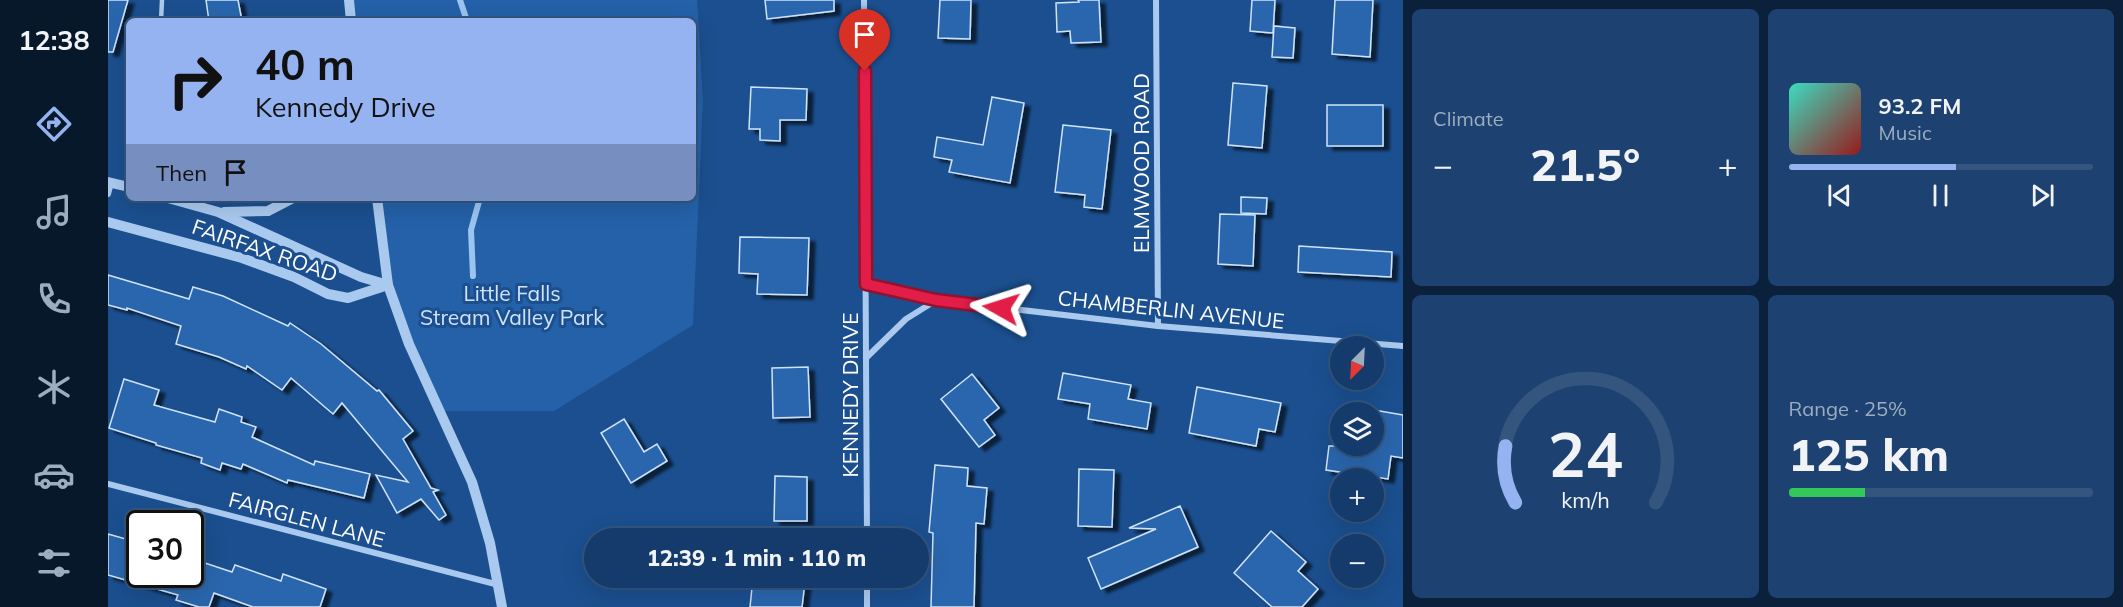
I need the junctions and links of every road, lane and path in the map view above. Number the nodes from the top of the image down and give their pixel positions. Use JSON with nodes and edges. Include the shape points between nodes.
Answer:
{"nodes":[{"id":1,"x":162,"y":0,"type":"edge"},
{"id":2,"x":350,"y":0,"type":"edge"},
{"id":3,"x":864,"y":0,"type":"edge"},
{"id":4,"x":1156,"y":0,"type":"edge"},
{"id":5,"x":161,"y":18,"type":"edge"},
{"id":6,"x":351,"y":18,"type":"edge"},
{"id":7,"x":109,"y":186,"type":"edge"},
{"id":8,"x":126,"y":188,"type":"edge"},
{"id":9,"x":179,"y":201,"type":"edge"},
{"id":10,"x":286,"y":201,"type":"edge"},
{"id":11,"x":377,"y":201,"type":"edge"},
{"id":12,"x":219,"y":212,"type":"junction"},
{"id":13,"x":108,"y":222,"type":"edge"},
{"id":14,"x":866,"y":284,"type":"junction"},
{"id":15,"x":388,"y":285,"type":"junction"},
{"id":16,"x":936,"y":300,"type":"junction"},
{"id":17,"x":1158,"y":326,"type":"junction"},
{"id":18,"x":1403,"y":346,"type":"edge"},
{"id":19,"x":866,"y":358,"type":"junction"},
{"id":20,"x":108,"y":484,"type":"edge"},
{"id":21,"x":867,"y":528,"type":"edge"},
{"id":22,"x":499,"y":585,"type":"junction"},
{"id":23,"x":867,"y":588,"type":"edge"},
{"id":24,"x":502,"y":607,"type":"edge"},
{"id":25,"x":867,"y":607,"type":"edge"}],
"edges":[{"from":1,"to":5,"type":"lane"},
{"from":2,"to":6,"type":"street"},
{"from":3,"to":14,"type":"street","name":"KENNEDY DRIVE"},
{"from":4,"to":17,"type":"street","name":"ELMWOOD ROAD"},
{"from":7,"to":8,"type":"street"},
{"from":9,"to":12,"type":"street","name":"FAIRFAX ROAD"},
{"from":10,"to":12,"type":"street","via":[[268,211]]},
{"from":11,"to":15,"type":"street"},
{"from":12,"to":15,"type":"street","name":"FAIRFAX ROAD","via":[[361,277]]},
{"from":13,"to":15,"type":"street","name":"FAIRFAX ROAD","via":[[242,258],[328,294],[348,298]]},
{"from":14,"to":16,"type":"street","name":"CHAMBERLIN AVENUE"},
{"from":14,"to":19,"type":"street","name":"KENNEDY DRIVE"},
{"from":15,"to":22,"type":"street","via":[[409,344],[472,483]]},
{"from":16,"to":17,"type":"street","name":"CHAMBERLIN AVENUE"},
{"from":16,"to":19,"type":"street","via":[[906,318]]},
{"from":17,"to":18,"type":"street","name":"CHAMBERLIN AVENUE"},
{"from":19,"to":21,"type":"street","name":"KENNEDY DRIVE"},
{"from":20,"to":22,"type":"street","name":"FAIRGLEN LANE"},
{"from":22,"to":24,"type":"street"},
{"from":23,"to":25,"type":"street"}]}
